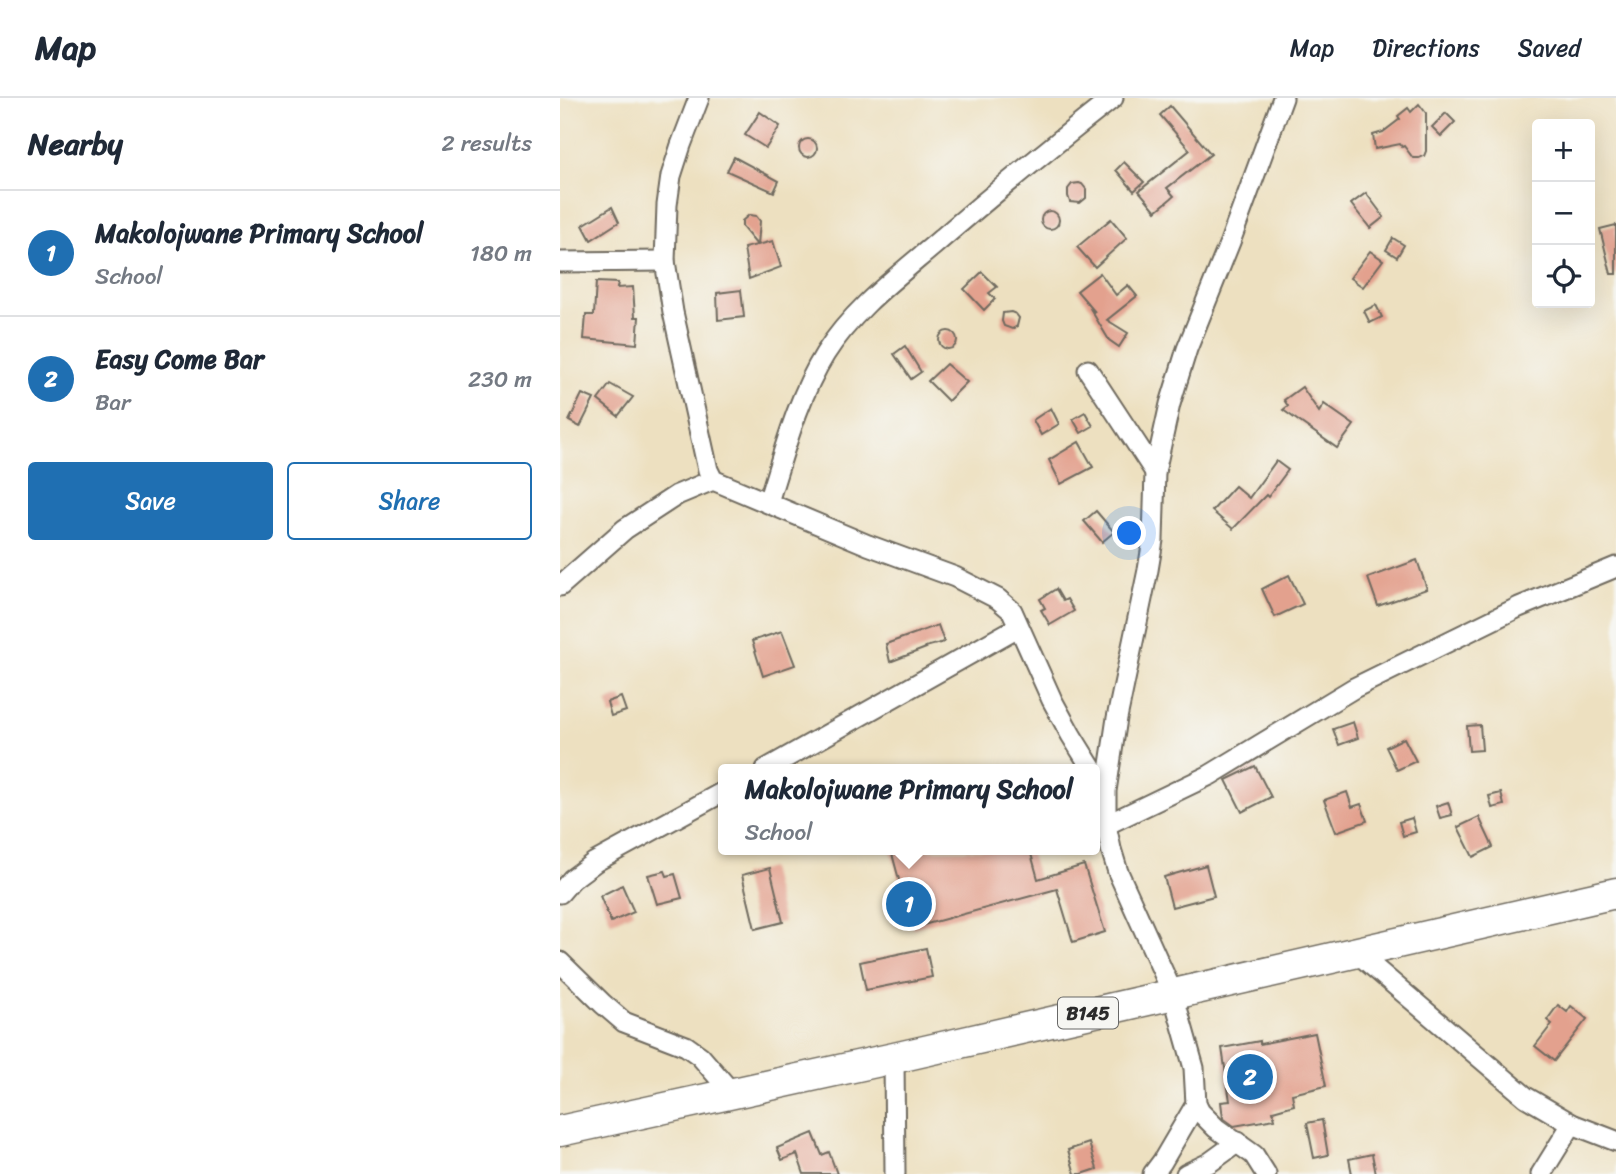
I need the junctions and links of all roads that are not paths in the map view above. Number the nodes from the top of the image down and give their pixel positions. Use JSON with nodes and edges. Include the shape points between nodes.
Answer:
{"nodes":[{"id":1,"x":698,"y":98,"type":"edge"},
{"id":2,"x":1113,"y":98,"type":"edge"},
{"id":3,"x":1283,"y":98,"type":"edge"},
{"id":4,"x":665,"y":261,"type":"junction"},
{"id":5,"x":560,"y":262,"type":"edge"},
{"id":6,"x":1088,"y":370,"type":"dead end"},
{"id":7,"x":1155,"y":472,"type":"junction"},
{"id":8,"x":713,"y":480,"type":"junction"},
{"id":9,"x":768,"y":502,"type":"junction"},
{"id":10,"x":1616,"y":567,"type":"edge"},
{"id":11,"x":560,"y":586,"type":"edge"},
{"id":12,"x":1018,"y":627,"type":"junction"},
{"id":13,"x":775,"y":764,"type":"edge"},
{"id":14,"x":1089,"y":764,"type":"edge"},
{"id":15,"x":1100,"y":782,"type":"edge"},
{"id":16,"x":1106,"y":791,"type":"junction"},
{"id":17,"x":718,"y":795,"type":"edge"},
{"id":18,"x":1106,"y":825,"type":"junction"},
{"id":19,"x":560,"y":893,"type":"edge"},
{"id":20,"x":1616,"y":893,"type":"edge"},
{"id":21,"x":1356,"y":952,"type":"junction"},
{"id":22,"x":560,"y":962,"type":"edge"},
{"id":23,"x":1173,"y":994,"type":"junction"},
{"id":24,"x":894,"y":1058,"type":"junction"},
{"id":25,"x":732,"y":1093,"type":"junction"},
{"id":26,"x":1196,"y":1104,"type":"junction"},
{"id":27,"x":1572,"y":1124,"type":"junction"},
{"id":28,"x":560,"y":1131,"type":"edge"},
{"id":29,"x":1616,"y":1141,"type":"edge"},
{"id":30,"x":1238,"y":1142,"type":"junction"},
{"id":31,"x":895,"y":1174,"type":"edge"},
{"id":32,"x":1153,"y":1174,"type":"edge"},
{"id":33,"x":1186,"y":1174,"type":"edge"},
{"id":34,"x":1266,"y":1174,"type":"edge"},
{"id":35,"x":1541,"y":1174,"type":"edge"}],
"edges":[{"from":1,"to":4,"type":"street","via":[[671,176]]},
{"from":2,"to":9,"type":"street","via":[[983,203],[845,325],[804,392]]},
{"from":3,"to":7,"type":"street","via":[[1188,349]]},
{"from":4,"to":5,"type":"street"},
{"from":4,"to":8,"type":"street"},
{"from":6,"to":7,"type":"street"},
{"from":7,"to":16,"type":"street","via":[[1153,540]]},
{"from":8,"to":9,"type":"street"},
{"from":8,"to":11,"type":"street","via":[[677,495],[625,529]]},
{"from":9,"to":12,"type":"street","via":[[955,577],[998,599],[1012,611]]},
{"from":10,"to":18,"type":"street","via":[[1519,607],[1354,688],[1210,775]]},
{"from":12,"to":13,"type":"street"},
{"from":12,"to":14,"type":"street"},
{"from":15,"to":16,"type":"street"},
{"from":16,"to":18,"type":"street"},
{"from":17,"to":19,"type":"street","via":[[595,862]]},
{"from":18,"to":23,"type":"street","via":[[1118,872]]},
{"from":20,"to":21,"type":"main road","number":"B145"},
{"from":21,"to":23,"type":"main road","number":"B145"},
{"from":21,"to":27,"type":"street","via":[[1526,1097]]},
{"from":22,"to":25,"type":"street","via":[[624,1022],[687,1046]]},
{"from":23,"to":24,"type":"main road","number":"B145"},
{"from":23,"to":26,"type":"street","via":[[1194,1068]]},
{"from":24,"to":25,"type":"main road","number":"B145"},
{"from":24,"to":31,"type":"street"},
{"from":25,"to":28,"type":"main road","number":"B145"},
{"from":26,"to":30,"type":"street","via":[[1216,1128]]},
{"from":26,"to":32,"type":"street"},
{"from":27,"to":29,"type":"street"},
{"from":27,"to":35,"type":"street"},
{"from":30,"to":33,"type":"street"},
{"from":30,"to":34,"type":"street"}]}
